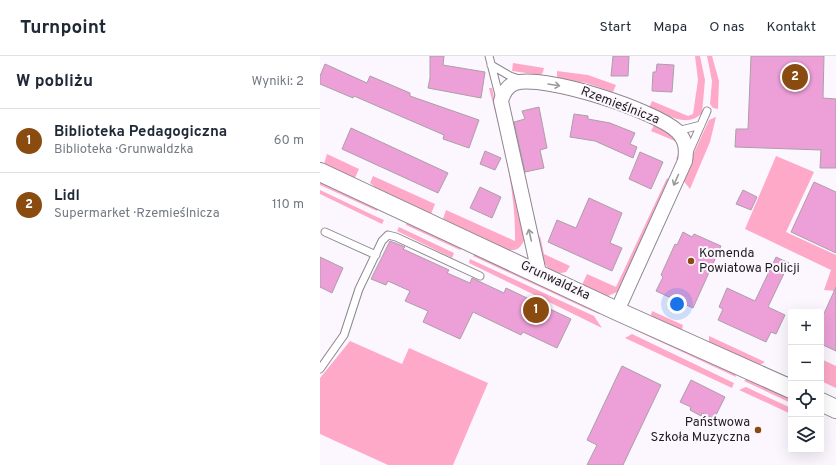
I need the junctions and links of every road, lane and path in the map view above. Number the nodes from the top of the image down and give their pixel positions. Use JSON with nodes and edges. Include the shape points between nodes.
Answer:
{"nodes":[{"id":1,"x":489,"y":56,"type":"edge"},
{"id":2,"x":491,"y":65,"type":"junction"},
{"id":3,"x":528,"y":82,"type":"junction"},
{"id":4,"x":501,"y":102,"type":"junction"},
{"id":5,"x":707,"y":111,"type":"dead end"},
{"id":6,"x":701,"y":125,"type":"junction"},
{"id":7,"x":677,"y":131,"type":"junction"},
{"id":8,"x":685,"y":161,"type":"junction"},
{"id":9,"x":320,"y":172,"type":"edge"},
{"id":10,"x":325,"y":232,"type":"dead end"},
{"id":11,"x":376,"y":255,"type":"junction"},
{"id":12,"x":539,"y":273,"type":"junction"},
{"id":13,"x":480,"y":276,"type":"dead end"},
{"id":14,"x":617,"y":311,"type":"junction"},
{"id":15,"x":320,"y":369,"type":"edge"},
{"id":16,"x":788,"y":388,"type":"edge"},
{"id":17,"x":824,"y":403,"type":"edge"},
{"id":18,"x":836,"y":409,"type":"edge"}],
"edges":[{"from":1,"to":2,"type":"lane"},
{"from":2,"to":3,"type":"lane","via":[[510,76]]},
{"from":2,"to":4,"type":"lane"},
{"from":3,"to":4,"type":"street","name":"Rzemieślnicza","via":[[510,86],[502,95]]},
{"from":3,"to":7,"type":"street","name":"Rzemieślnicza","one_way":true,"via":[[586,91],[647,114]]},
{"from":12,"to":4,"type":"street","one_way":true},
{"from":5,"to":6,"type":"lane"},
{"from":6,"to":7,"type":"lane"},
{"from":6,"to":8,"type":"lane"},
{"from":7,"to":8,"type":"street","via":[[686,146]]},
{"from":8,"to":14,"type":"street","one_way":true},
{"from":9,"to":12,"type":"street","name":"Grunwaldzka"},
{"from":10,"to":11,"type":"lane"},
{"from":11,"to":13,"type":"lane","via":[[382,241],[388,235]]},
{"from":11,"to":15,"type":"lane","via":[[359,289],[344,335]]},
{"from":12,"to":14,"type":"street","name":"Grunwaldzka"},
{"from":14,"to":16,"type":"street","name":"Grunwaldzka"},
{"from":17,"to":18,"type":"street"}]}
